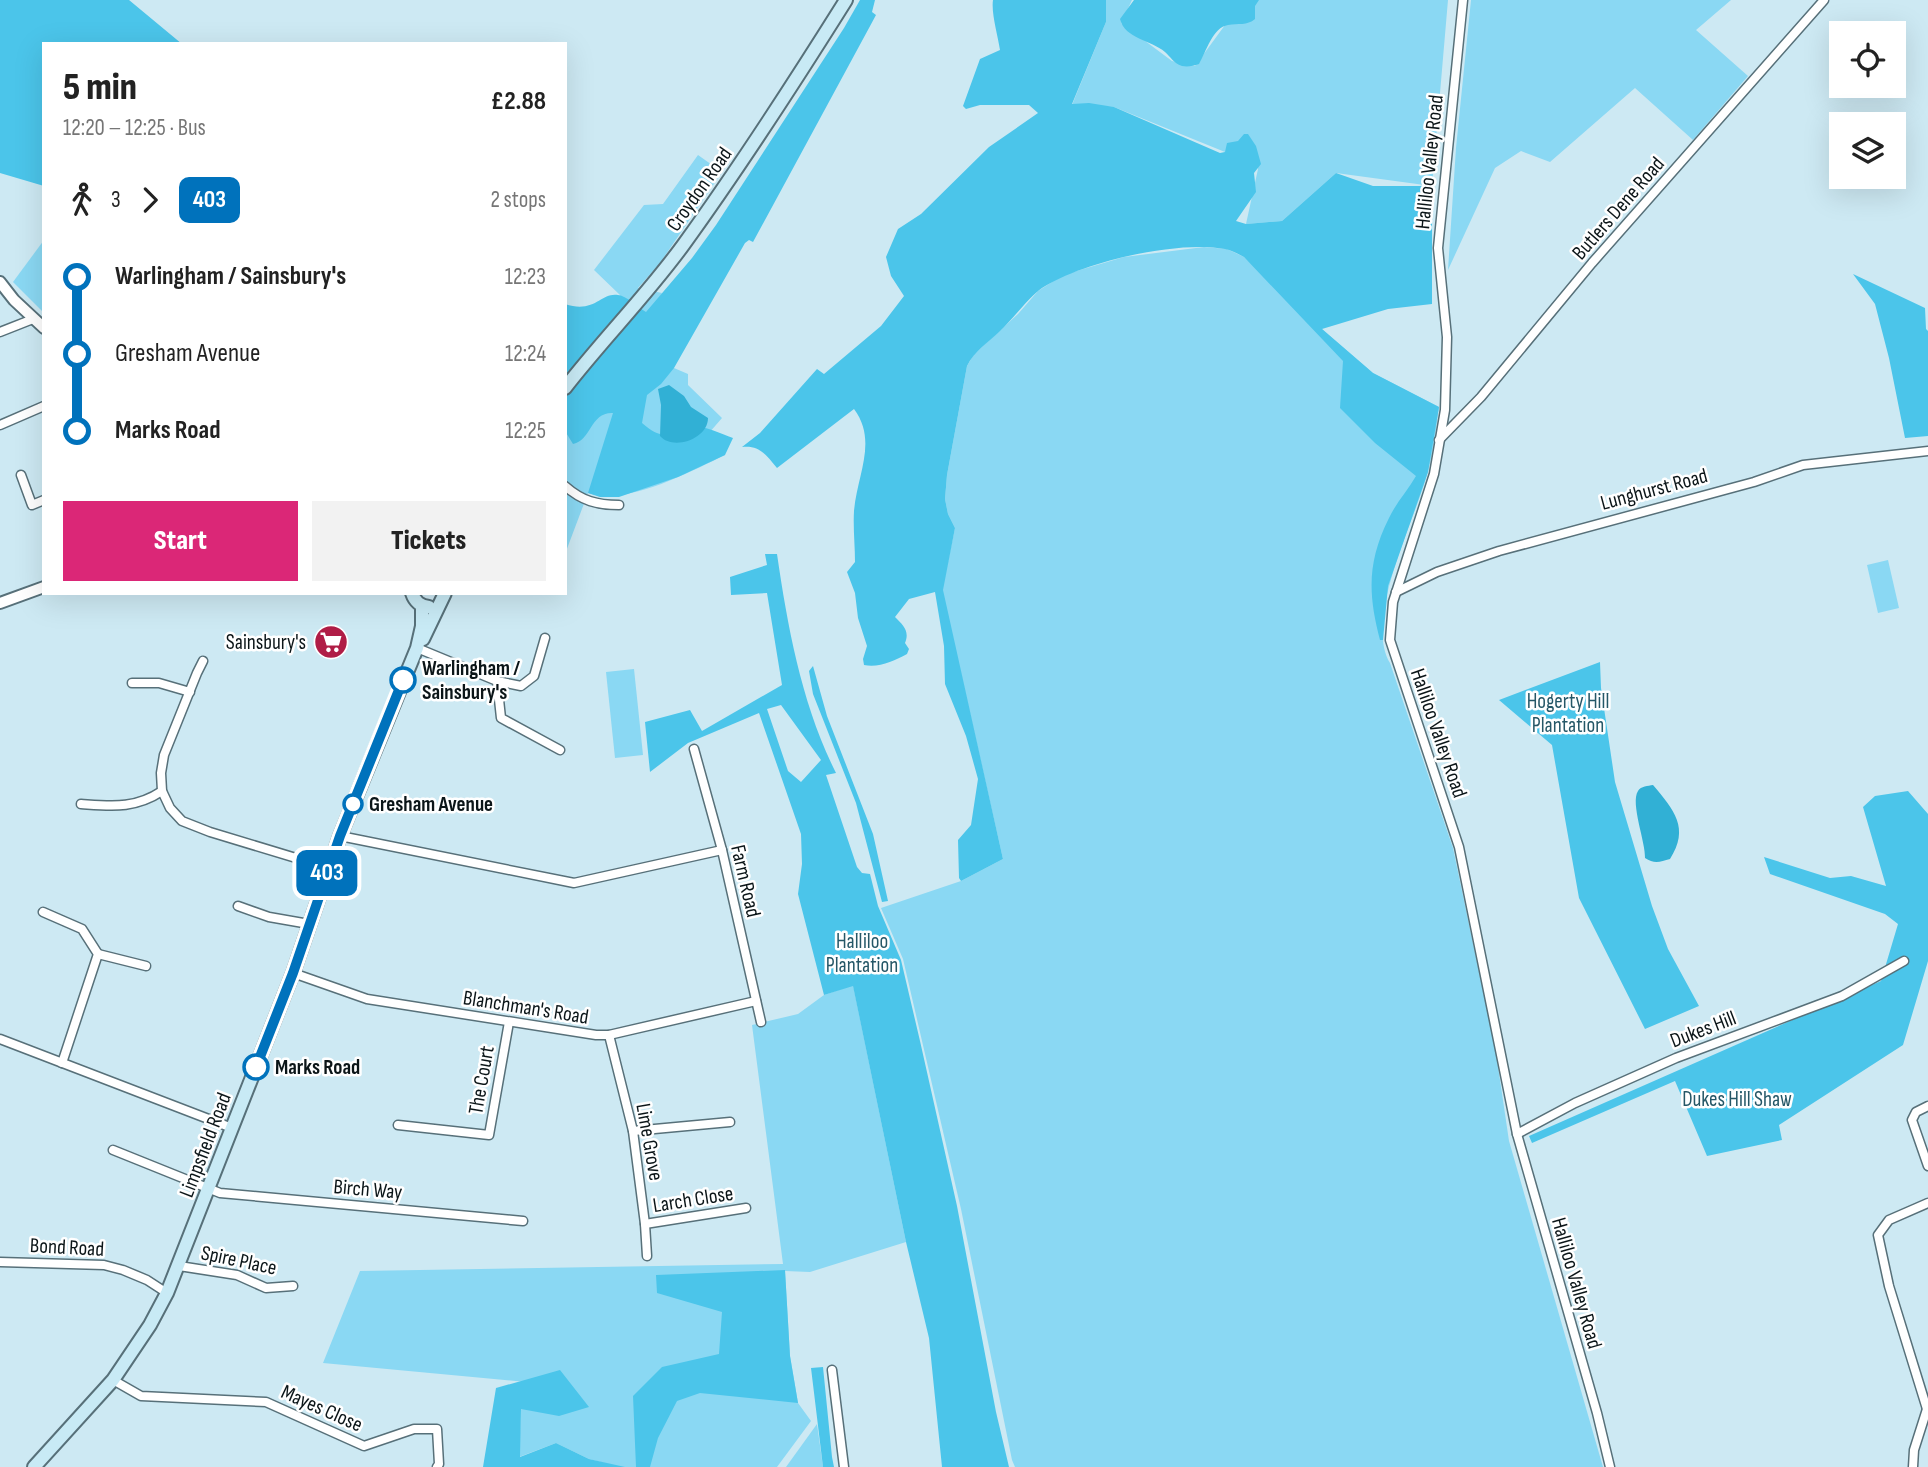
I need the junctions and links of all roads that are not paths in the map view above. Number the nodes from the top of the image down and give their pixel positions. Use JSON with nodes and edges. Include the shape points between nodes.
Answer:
{"nodes":[{"id":1,"x":846,"y":0,"type":"edge"},
{"id":2,"x":1463,"y":0,"type":"edge"},
{"id":3,"x":1824,"y":0,"type":"edge"},
{"id":4,"x":0,"y":282,"type":"edge"},
{"id":5,"x":33,"y":319,"type":"junction"},
{"id":6,"x":42,"y":326,"type":"edge"},
{"id":7,"x":0,"y":332,"type":"edge"},
{"id":8,"x":567,"y":385,"type":"edge"},
{"id":9,"x":42,"y":408,"type":"edge"},
{"id":10,"x":0,"y":425,"type":"edge"},
{"id":11,"x":1439,"y":441,"type":"junction"},
{"id":12,"x":1928,"y":451,"type":"edge"},
{"id":13,"x":21,"y":475,"type":"dead end"},
{"id":14,"x":567,"y":488,"type":"edge"},
{"id":15,"x":42,"y":501,"type":"edge"},
{"id":16,"x":619,"y":505,"type":"dead end"},
{"id":17,"x":42,"y":588,"type":"edge"},
{"id":18,"x":1396,"y":592,"type":"junction"},
{"id":19,"x":413,"y":595,"type":"edge"},
{"id":20,"x":443,"y":598,"type":"edge"},
{"id":21,"x":0,"y":603,"type":"edge"},
{"id":22,"x":422,"y":606,"type":"junction"},
{"id":23,"x":545,"y":638,"type":"dead end"},
{"id":24,"x":417,"y":648,"type":"junction"},
{"id":25,"x":204,"y":661,"type":"dead end"},
{"id":26,"x":497,"y":681,"type":"junction"},
{"id":27,"x":132,"y":683,"type":"dead end"},
{"id":28,"x":190,"y":692,"type":"junction"},
{"id":29,"x":694,"y":749,"type":"dead end"},
{"id":30,"x":560,"y":750,"type":"dead end"},
{"id":31,"x":162,"y":791,"type":"junction"},
{"id":32,"x":81,"y":804,"type":"dead end"},
{"id":33,"x":340,"y":836,"type":"junction"},
{"id":34,"x":722,"y":850,"type":"junction"},
{"id":35,"x":329,"y":868,"type":"junction"},
{"id":36,"x":238,"y":906,"type":"dead end"},
{"id":37,"x":43,"y":912,"type":"dead end"},
{"id":38,"x":309,"y":924,"type":"junction"},
{"id":39,"x":98,"y":954,"type":"junction"},
{"id":40,"x":1904,"y":961,"type":"dead end"},
{"id":41,"x":146,"y":966,"type":"dead end"},
{"id":42,"x":293,"y":973,"type":"junction"},
{"id":43,"x":756,"y":1001,"type":"junction"},
{"id":44,"x":509,"y":1022,"type":"junction"},
{"id":45,"x":761,"y":1022,"type":"dead end"},
{"id":46,"x":609,"y":1035,"type":"junction"},
{"id":47,"x":0,"y":1039,"type":"edge"},
{"id":48,"x":62,"y":1063,"type":"junction"},
{"id":49,"x":1928,"y":1106,"type":"edge"},
{"id":50,"x":730,"y":1122,"type":"dead end"},
{"id":51,"x":398,"y":1125,"type":"dead end"},
{"id":52,"x":232,"y":1128,"type":"junction"},
{"id":53,"x":633,"y":1131,"type":"junction"},
{"id":54,"x":1517,"y":1134,"type":"junction"},
{"id":55,"x":113,"y":1150,"type":"dead end"},
{"id":56,"x":1928,"y":1166,"type":"edge"},
{"id":57,"x":210,"y":1188,"type":"junction"},
{"id":58,"x":1928,"y":1203,"type":"edge"},
{"id":59,"x":746,"y":1208,"type":"dead end"},
{"id":60,"x":523,"y":1222,"type":"dead end"},
{"id":61,"x":645,"y":1224,"type":"junction"},
{"id":62,"x":647,"y":1256,"type":"dead end"},
{"id":63,"x":0,"y":1262,"type":"edge"},
{"id":64,"x":178,"y":1266,"type":"junction"},
{"id":65,"x":293,"y":1286,"type":"dead end"},
{"id":66,"x":167,"y":1293,"type":"junction"},
{"id":67,"x":832,"y":1370,"type":"dead end"},
{"id":68,"x":113,"y":1380,"type":"junction"},
{"id":69,"x":1927,"y":1408,"type":"edge"},
{"id":70,"x":34,"y":1467,"type":"edge"},
{"id":71,"x":437,"y":1467,"type":"edge"},
{"id":72,"x":844,"y":1467,"type":"edge"},
{"id":73,"x":1610,"y":1467,"type":"edge"},
{"id":74,"x":1913,"y":1467,"type":"edge"}],
"edges":[{"from":1,"to":8,"type":"main road","name":"Croydon Road","via":[[684,244]]},
{"from":2,"to":11,"type":"street","name":"Halliloo Valley Road","via":[[1438,248],[1447,337],[1445,410]]},
{"from":3,"to":11,"type":"street","name":"Butlers Dene Road"},
{"from":4,"to":5,"type":"street"},
{"from":5,"to":6,"type":"street"},
{"from":5,"to":7,"type":"street"},
{"from":9,"to":10,"type":"street"},
{"from":11,"to":18,"type":"street","name":"Halliloo Valley Road","via":[[1432,481]]},
{"from":12,"to":18,"type":"street","name":"Lunghurst Road","via":[[1803,465],[1499,551]]},
{"from":13,"to":15,"type":"street","via":[[32,505]]},
{"from":14,"to":16,"type":"street","via":[[597,505]]},
{"from":17,"to":21,"type":"street"},
{"from":18,"to":54,"type":"street","name":"Halliloo Valley Road","via":[[1390,624],[1392,652],[1459,847]]},
{"from":19,"to":22,"type":"main road"},
{"from":20,"to":22,"type":"main road","via":[[430,607]]},
{"from":20,"to":24,"type":"main road","name":"Limpsfield Road"},
{"from":22,"to":24,"type":"main road","name":"Limpsfield Road"},
{"from":23,"to":26,"type":"street","via":[[534,676],[521,686]]},
{"from":24,"to":26,"type":"street"},
{"from":24,"to":33,"type":"main road","name":"Limpsfield Road"},
{"from":25,"to":28,"type":"street"},
{"from":26,"to":30,"type":"street","via":[[501,718]]},
{"from":27,"to":28,"type":"street","via":[[159,683]]},
{"from":28,"to":31,"type":"street","via":[[164,755]]},
{"from":29,"to":34,"type":"street","name":"Farm Road"},
{"from":31,"to":32,"type":"street","via":[[146,802],[128,805]]},
{"from":31,"to":35,"type":"street","via":[[182,821]]},
{"from":33,"to":34,"type":"street","via":[[575,883]]},
{"from":33,"to":35,"type":"main road","name":"Limpsfield Road"},
{"from":34,"to":43,"type":"street","name":"Farm Road"},
{"from":35,"to":38,"type":"main road","name":"Limpsfield Road"},
{"from":36,"to":38,"type":"street"},
{"from":37,"to":39,"type":"street","via":[[82,929]]},
{"from":38,"to":42,"type":"main road","name":"Limpsfield Road"},
{"from":39,"to":41,"type":"street"},
{"from":39,"to":48,"type":"street"},
{"from":40,"to":54,"type":"street","name":"Dukes Hill","via":[[1842,996],[1676,1058]]},
{"from":42,"to":44,"type":"street","name":"Blanchman's Road","via":[[367,999]]},
{"from":42,"to":52,"type":"main road","name":"Limpsfield Road"},
{"from":43,"to":45,"type":"street","name":"Farm Road"},
{"from":43,"to":46,"type":"street","name":"Blanchman's Road"},
{"from":44,"to":46,"type":"street","name":"Blanchman's Road"},
{"from":44,"to":51,"type":"street","name":"The Court","via":[[489,1135]]},
{"from":46,"to":53,"type":"street","name":"Lime Grove"},
{"from":47,"to":48,"type":"street"},
{"from":48,"to":52,"type":"street"},
{"from":49,"to":56,"type":"street","via":[[1912,1120]]},
{"from":50,"to":53,"type":"street"},
{"from":52,"to":57,"type":"main road","name":"Limpsfield Road"},
{"from":53,"to":61,"type":"street","name":"Lime Grove"},
{"from":54,"to":73,"type":"street","name":"Halliloo Valley Road"},
{"from":55,"to":57,"type":"street","name":"Birch Way"},
{"from":57,"to":60,"type":"street","name":"Birch Way","via":[[220,1193]]},
{"from":57,"to":64,"type":"main road","name":"Limpsfield Road"},
{"from":58,"to":69,"type":"street","via":[[1889,1220],[1878,1235]]},
{"from":59,"to":61,"type":"street","name":"Larch Close"},
{"from":61,"to":62,"type":"street","name":"Lime Grove"},
{"from":63,"to":66,"type":"street","name":"Bond Road","via":[[104,1265],[147,1280]]},
{"from":64,"to":65,"type":"street","name":"Spire Place","via":[[237,1275],[265,1288]]},
{"from":64,"to":66,"type":"main road","name":"Limpsfield Road"},
{"from":66,"to":68,"type":"main road","name":"Limpsfield Road"},
{"from":67,"to":72,"type":"street"},
{"from":68,"to":70,"type":"main road","name":"Limpsfield Road"},
{"from":68,"to":71,"type":"street","name":"Mayes Close","via":[[141,1396],[266,1402],[364,1446],[414,1429],[437,1429]]},
{"from":69,"to":74,"type":"street"}]}
